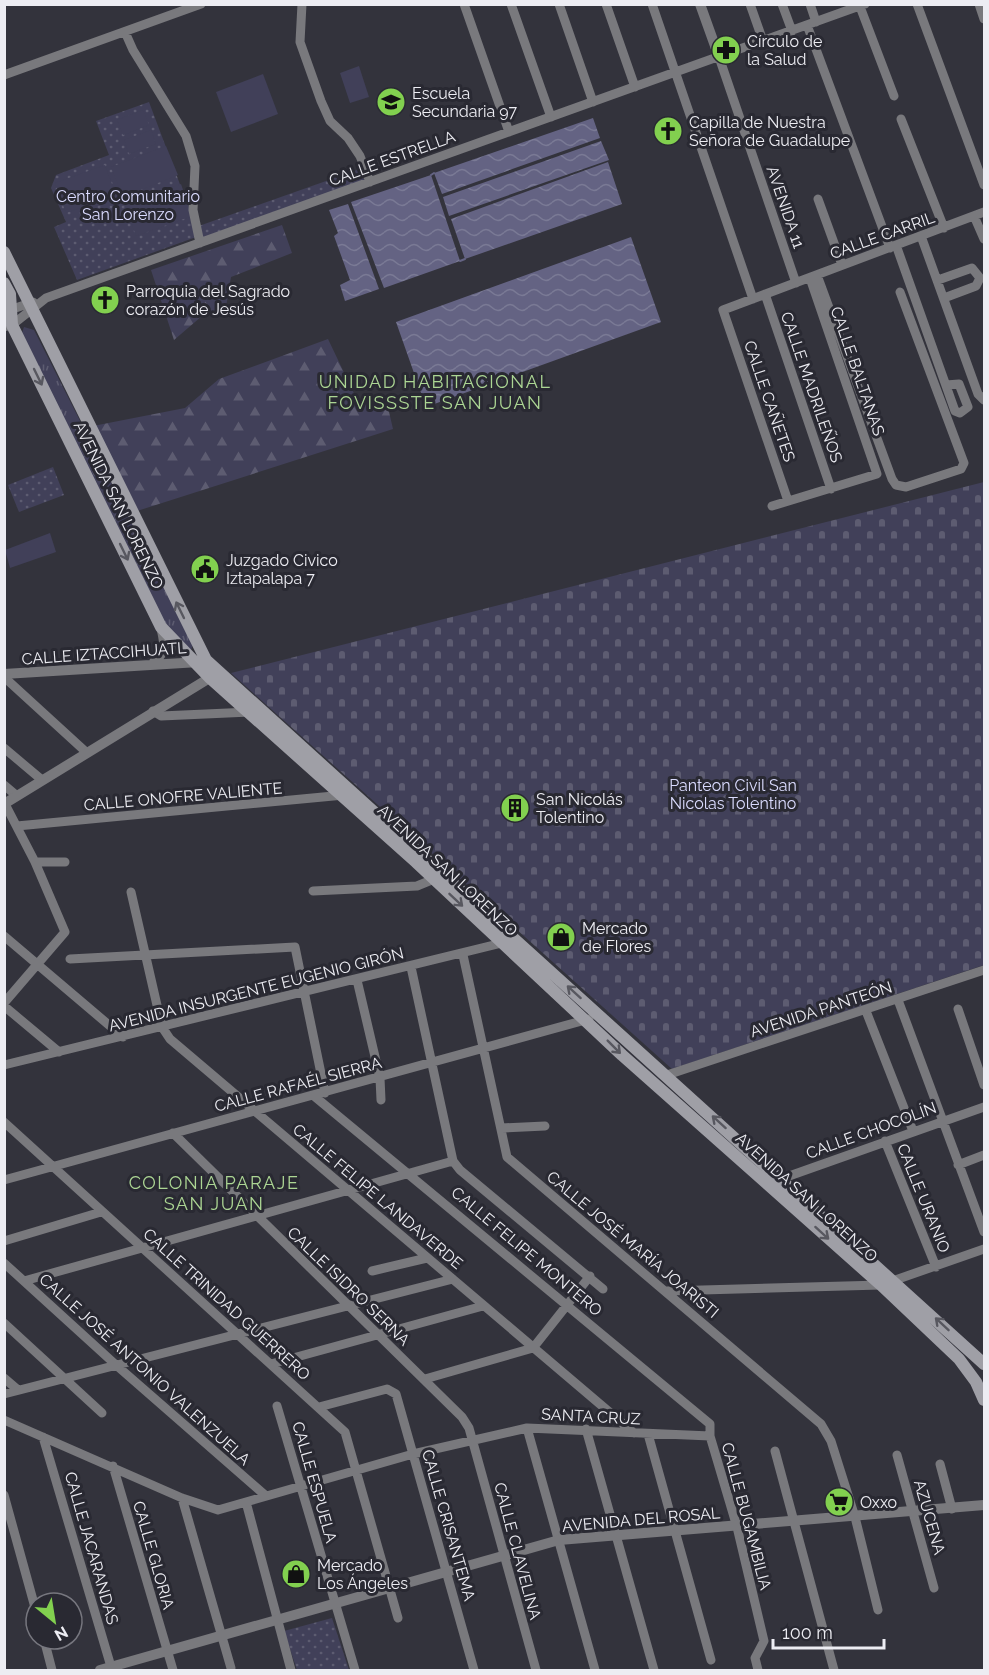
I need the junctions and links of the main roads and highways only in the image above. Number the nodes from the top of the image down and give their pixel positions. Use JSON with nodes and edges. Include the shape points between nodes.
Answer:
{"nodes":[{"id":1,"x":4,"y":252,"type":"edge"},
{"id":2,"x":4,"y":283,"type":"edge"},
{"id":3,"x":8,"y":311,"type":"edge"},
{"id":4,"x":8,"y":326,"type":"edge"},
{"id":5,"x":200,"y":661,"type":"junction"},
{"id":6,"x":346,"y":793,"type":"junction"},
{"id":7,"x":508,"y":940,"type":"junction"},
{"id":8,"x":984,"y":1364,"type":"edge"},
{"id":9,"x":984,"y":1400,"type":"edge"}],
"edges":[{"from":5,"to":1,"type":"main road","name":"AVENIDA SAN LORENZO","one_way":true},
{"from":2,"to":3,"type":"main road","name":"AVENIDA SAN LORENZO","via":[[10,294]]},
{"from":3,"to":4,"type":"main road","name":"AVENIDA SAN LORENZO"},
{"from":4,"to":5,"type":"main road","name":"AVENIDA SAN LORENZO","one_way":true,"via":[[160,627]]},
{"from":5,"to":6,"type":"main road","name":"AVENIDA SAN LORENZO"},
{"from":6,"to":7,"type":"main road","name":"AVENIDA SAN LORENZO"},
{"from":6,"to":7,"type":"main road","name":"AVENIDA SAN LORENZO","one_way":true,"via":[[434,879]]},
{"from":8,"to":7,"type":"main road","name":"AVENIDA SAN LORENZO","one_way":true,"via":[[599,1014]]},
{"from":7,"to":9,"type":"main road","name":"AVENIDA SAN LORENZO","one_way":true,"via":[[622,1055],[959,1359]]}]}
